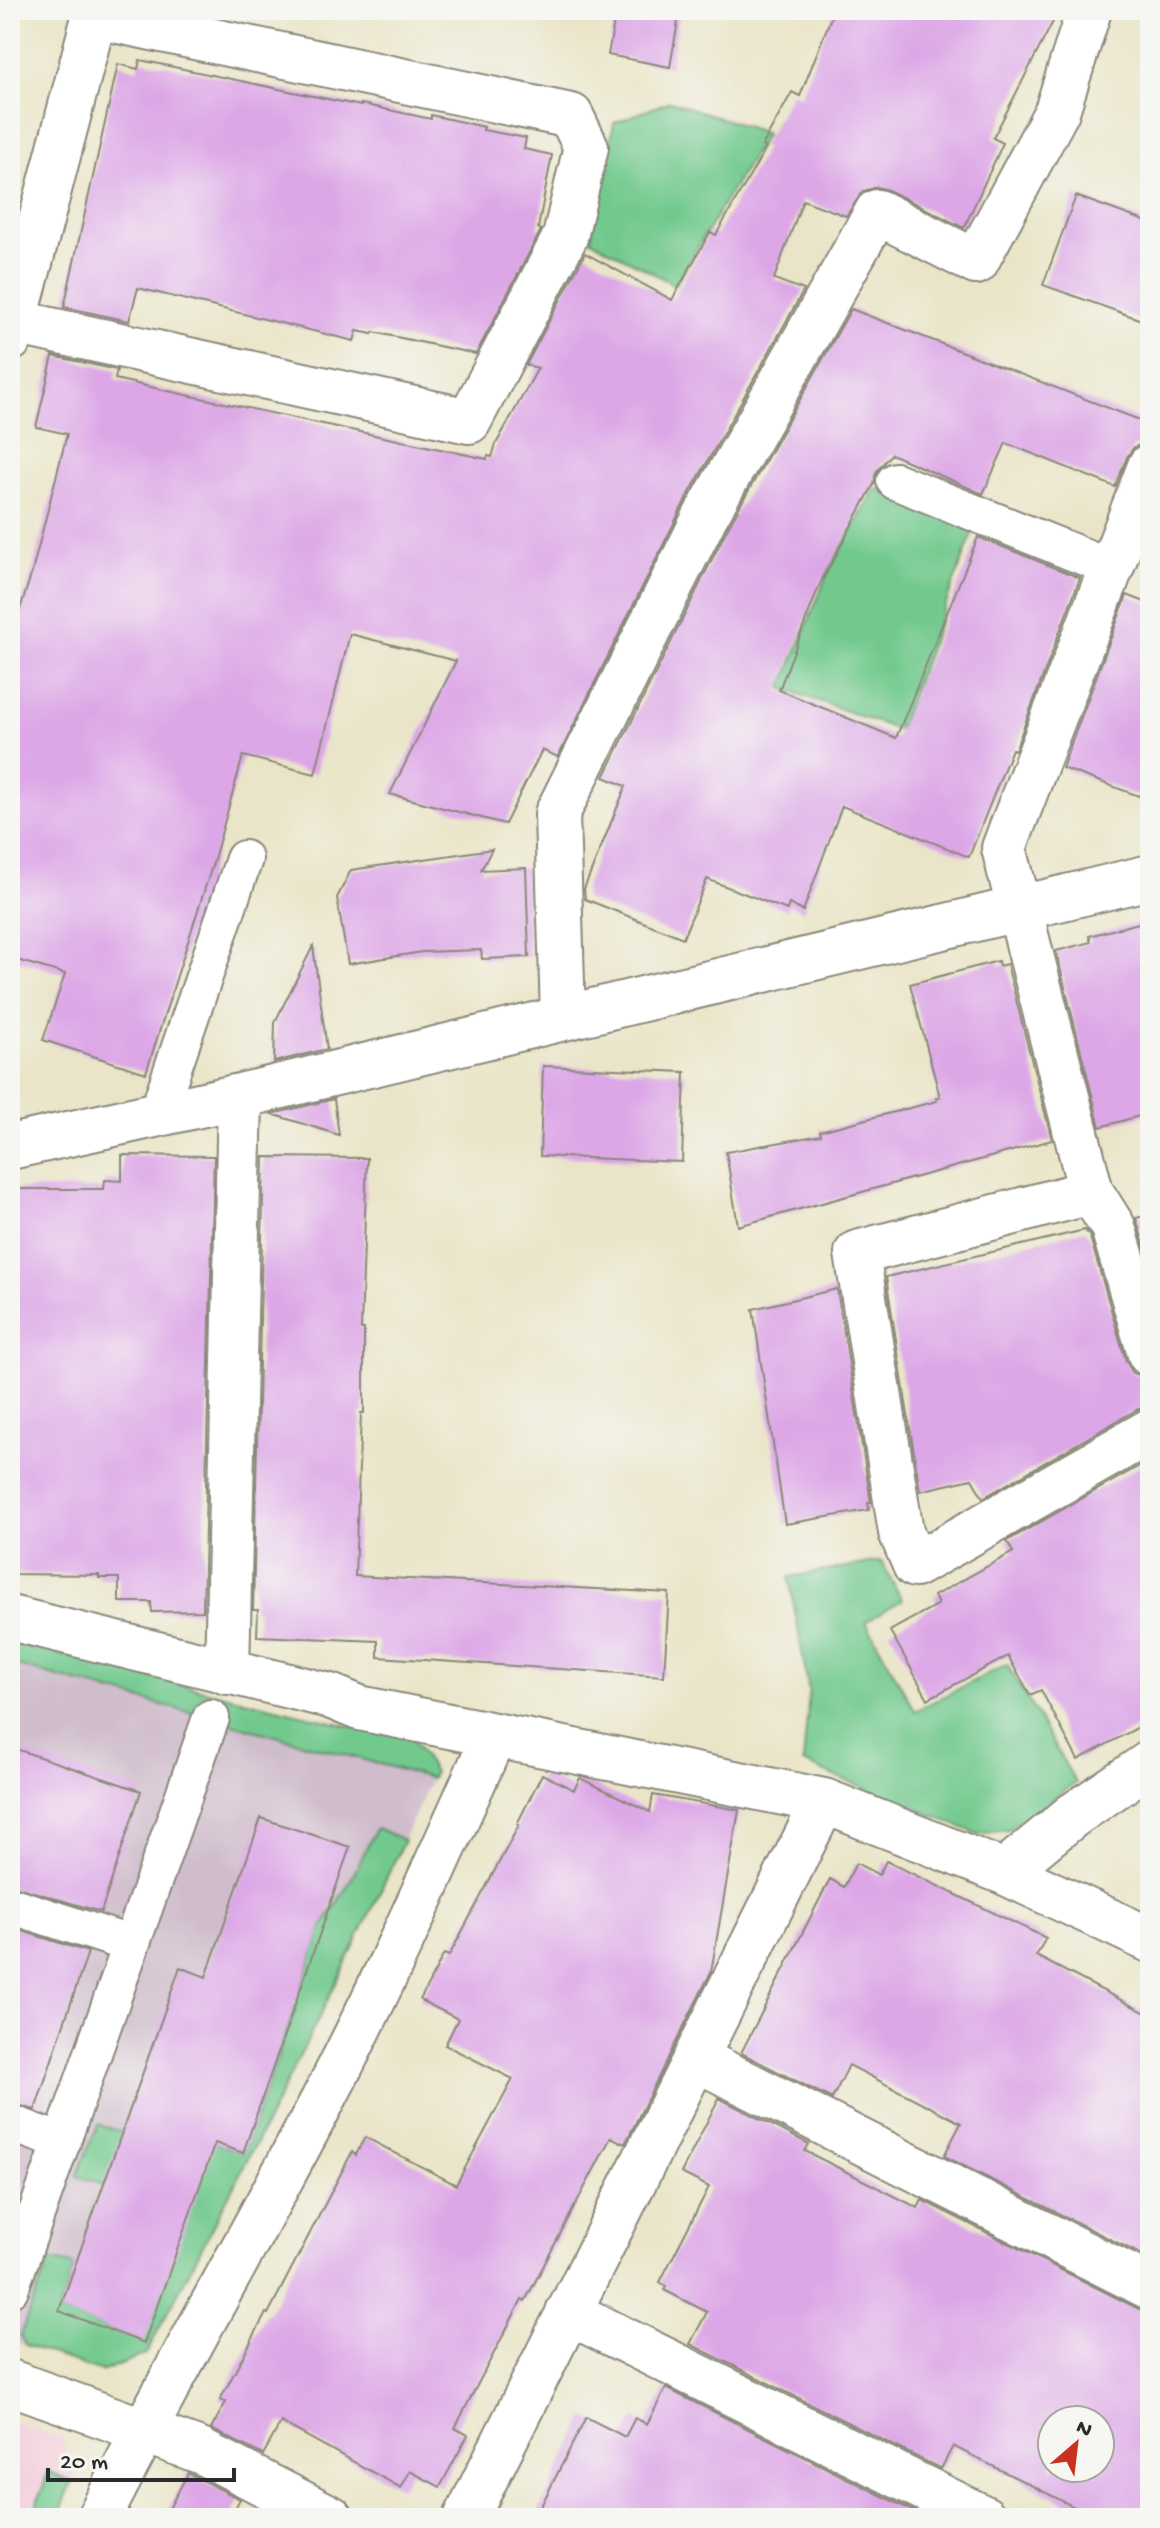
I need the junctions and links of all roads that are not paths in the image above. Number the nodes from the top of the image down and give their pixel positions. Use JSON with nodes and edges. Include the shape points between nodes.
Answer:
{"nodes":[{"id":1,"x":1089,"y":10,"type":"edge"},
{"id":2,"x":96,"y":13,"type":"edge"},
{"id":3,"x":12,"y":330,"type":"edge"},
{"id":4,"x":1150,"y":466,"type":"edge"},
{"id":5,"x":895,"y":481,"type":"dead end"},
{"id":6,"x":1112,"y":568,"type":"junction"},
{"id":7,"x":244,"y":859,"type":"dead end"},
{"id":8,"x":1150,"y":877,"type":"edge"},
{"id":9,"x":1021,"y":908,"type":"junction"},
{"id":10,"x":563,"y":1017,"type":"junction"},
{"id":11,"x":240,"y":1096,"type":"junction"},
{"id":12,"x":158,"y":1112,"type":"junction"},
{"id":13,"x":10,"y":1147,"type":"edge"},
{"id":14,"x":1091,"y":1192,"type":"junction"},
{"id":15,"x":1150,"y":1354,"type":"edge"},
{"id":16,"x":1150,"y":1431,"type":"edge"},
{"id":17,"x":10,"y":1618,"type":"edge"},
{"id":18,"x":227,"y":1672,"type":"junction"},
{"id":19,"x":211,"y":1718,"type":"dead end"},
{"id":20,"x":494,"y":1736,"type":"junction"},
{"id":21,"x":1150,"y":1763,"type":"edge"},
{"id":22,"x":824,"y":1801,"type":"junction"},
{"id":23,"x":1004,"y":1872,"type":"junction"},
{"id":24,"x":10,"y":1905,"type":"edge"},
{"id":25,"x":1150,"y":1940,"type":"edge"},
{"id":26,"x":130,"y":1944,"type":"junction"},
{"id":27,"x":697,"y":2059,"type":"junction"},
{"id":28,"x":10,"y":2123,"type":"edge"},
{"id":29,"x":62,"y":2142,"type":"junction"},
{"id":30,"x":1150,"y":2287,"type":"edge"},
{"id":31,"x":10,"y":2289,"type":"edge"},
{"id":32,"x":568,"y":2312,"type":"junction"},
{"id":33,"x":10,"y":2382,"type":"edge"},
{"id":34,"x":143,"y":2430,"type":"junction"},
{"id":35,"x":99,"y":2518,"type":"edge"},
{"id":36,"x":331,"y":2518,"type":"edge"},
{"id":37,"x":466,"y":2518,"type":"edge"},
{"id":38,"x":984,"y":2518,"type":"edge"}],
"edges":[{"from":1,"to":10,"type":"street","via":[[1057,111],[976,262],[877,212],[705,517],[557,814]]},
{"from":2,"to":3,"type":"street"},
{"from":2,"to":3,"type":"street","via":[[571,116],[586,147],[565,237],[469,421]]},
{"from":4,"to":6,"type":"street"},
{"from":5,"to":6,"type":"lane"},
{"from":6,"to":9,"type":"street","via":[[1004,848]]},
{"from":7,"to":12,"type":"lane"},
{"from":8,"to":9,"type":"street"},
{"from":9,"to":10,"type":"street"},
{"from":9,"to":14,"type":"street"},
{"from":10,"to":11,"type":"street"},
{"from":11,"to":12,"type":"street"},
{"from":11,"to":18,"type":"street"},
{"from":12,"to":13,"type":"street"},
{"from":14,"to":15,"type":"street","via":[[1113,1227]]},
{"from":14,"to":16,"type":"street","via":[[857,1253],[901,1532],[915,1565]]},
{"from":17,"to":18,"type":"street"},
{"from":18,"to":20,"type":"street","via":[[359,1708]]},
{"from":19,"to":26,"type":"lane"},
{"from":20,"to":22,"type":"street"},
{"from":20,"to":34,"type":"street","via":[[336,2075]]},
{"from":21,"to":23,"type":"street","via":[[1072,1816]]},
{"from":22,"to":23,"type":"street"},
{"from":22,"to":27,"type":"street"},
{"from":23,"to":25,"type":"street"},
{"from":24,"to":26,"type":"lane"},
{"from":26,"to":29,"type":"lane"},
{"from":27,"to":30,"type":"street"},
{"from":27,"to":32,"type":"street"},
{"from":28,"to":29,"type":"lane"},
{"from":29,"to":31,"type":"lane"},
{"from":32,"to":37,"type":"street"},
{"from":32,"to":38,"type":"street"},
{"from":33,"to":34,"type":"street"},
{"from":34,"to":35,"type":"street"},
{"from":34,"to":36,"type":"street","via":[[200,2451]]}]}
